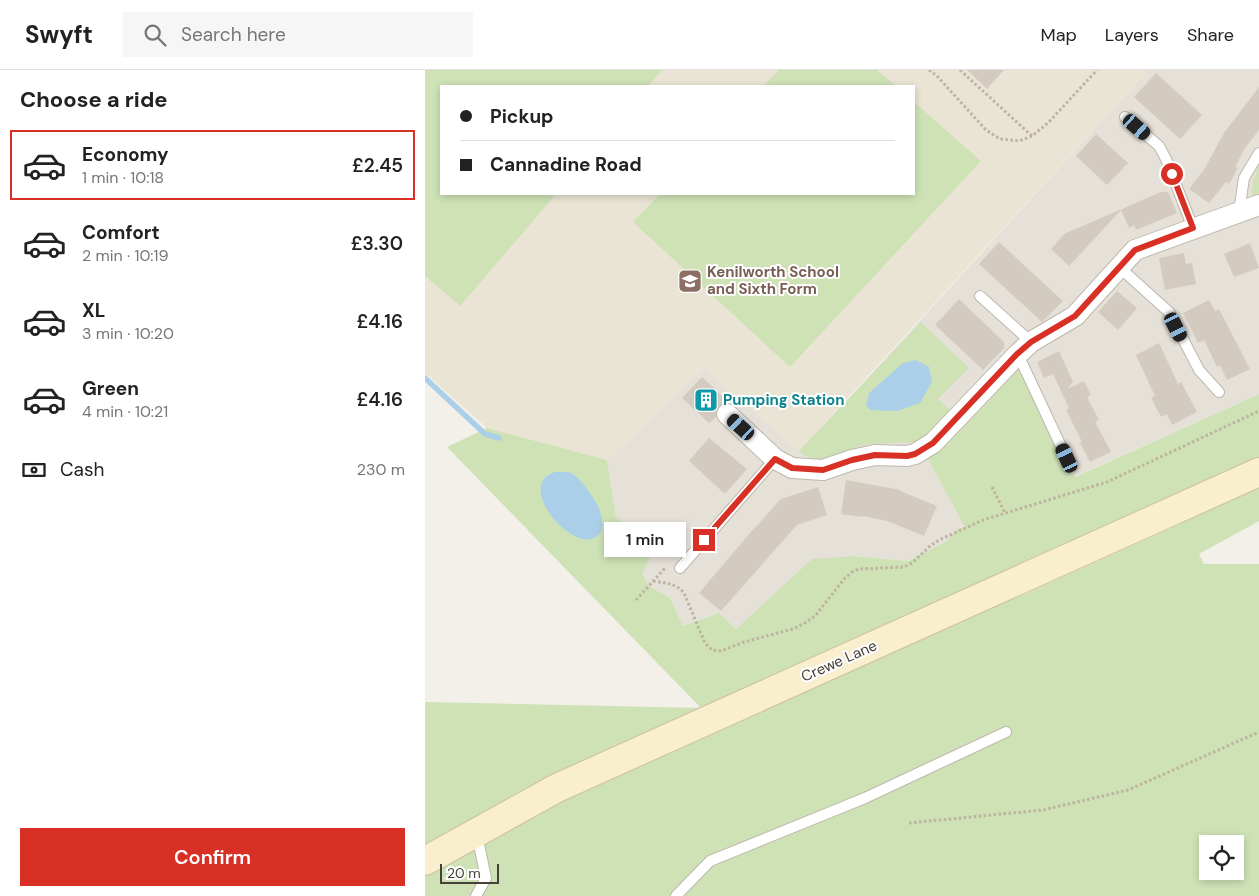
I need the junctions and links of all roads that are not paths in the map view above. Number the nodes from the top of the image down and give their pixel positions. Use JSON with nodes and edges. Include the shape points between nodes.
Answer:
{"nodes":[{"id":1,"x":1125,"y":117,"type":"dead end"},
{"id":2,"x":1259,"y":153,"type":"edge"},
{"id":3,"x":1259,"y":205,"type":"edge"},
{"id":4,"x":1239,"y":212,"type":"junction"},
{"id":5,"x":1193,"y":228,"type":"junction"},
{"id":6,"x":1119,"y":267,"type":"junction"},
{"id":7,"x":980,"y":296,"type":"dead end"},
{"id":8,"x":1024,"y":348,"type":"junction"},
{"id":9,"x":1219,"y":392,"type":"dead end"},
{"id":10,"x":727,"y":414,"type":"dead end"},
{"id":11,"x":1067,"y":458,"type":"dead end"},
{"id":12,"x":775,"y":459,"type":"junction"},
{"id":13,"x":1259,"y":472,"type":"edge"},
{"id":14,"x":680,"y":568,"type":"dead end"},
{"id":15,"x":1006,"y":732,"type":"dead end"},
{"id":16,"x":477,"y":831,"type":"junction"},
{"id":17,"x":425,"y":861,"type":"edge"},
{"id":18,"x":476,"y":896,"type":"edge"},
{"id":19,"x":675,"y":896,"type":"edge"}],
"edges":[{"from":1,"to":5,"type":"lane","via":[[1159,146]]},
{"from":2,"to":4,"type":"lane","via":[[1244,178]]},
{"from":3,"to":4,"type":"street"},
{"from":4,"to":5,"type":"street"},
{"from":5,"to":6,"type":"street","via":[[1135,250]]},
{"from":6,"to":8,"type":"street","via":[[1075,316]]},
{"from":6,"to":9,"type":"lane","via":[[1169,312],[1199,370]]},
{"from":7,"to":8,"type":"lane"},
{"from":8,"to":11,"type":"lane","via":[[1023,365]]},
{"from":8,"to":12,"type":"street","via":[[933,443],[915,454],[875,455],[823,470],[792,468]]},
{"from":10,"to":12,"type":"street"},
{"from":12,"to":14,"type":"lane"},
{"from":13,"to":16,"type":"street","name":"Crewe Lane","via":[[557,788]]},
{"from":15,"to":19,"type":"lane","via":[[865,798],[709,861]]},
{"from":16,"to":17,"type":"street","name":"Crewe Lane"},
{"from":16,"to":18,"type":"lane","via":[[486,878]]}]}
